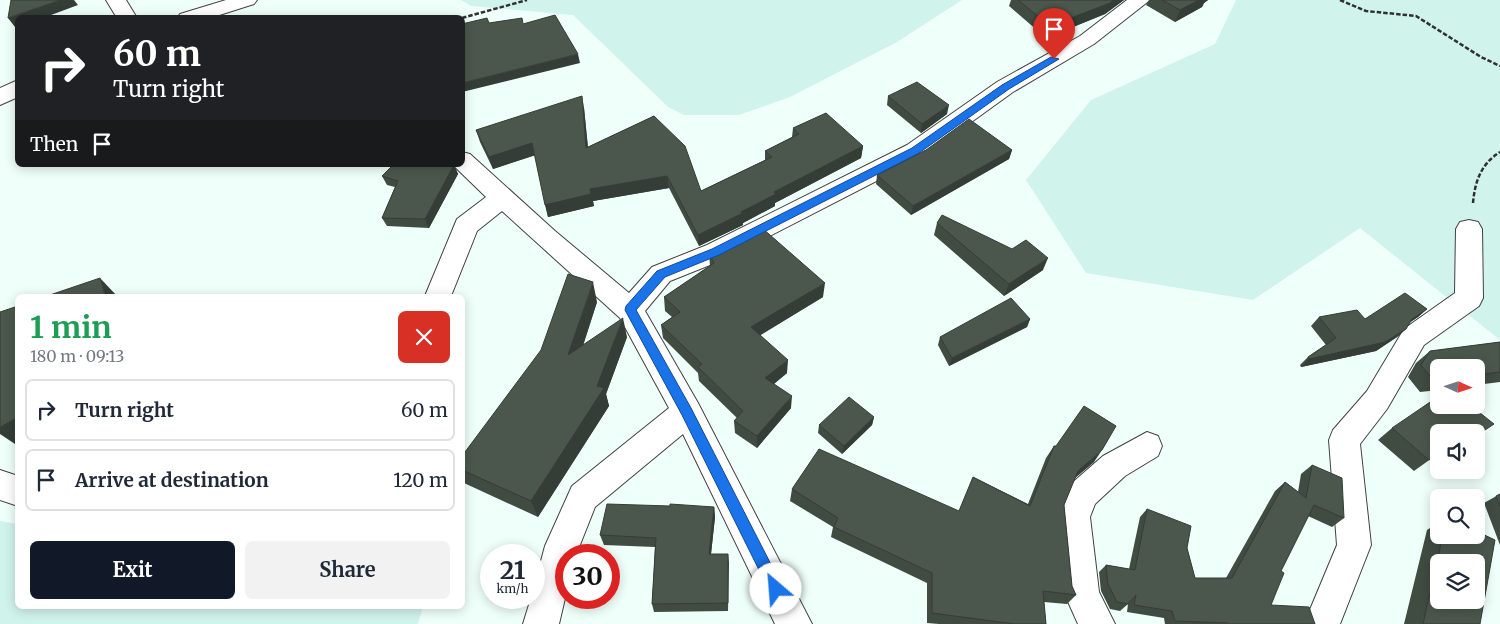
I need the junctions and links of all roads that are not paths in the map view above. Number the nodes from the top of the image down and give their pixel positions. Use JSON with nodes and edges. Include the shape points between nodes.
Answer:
{"nodes":[{"id":1,"x":116,"y":0,"type":"edge"},
{"id":2,"x":247,"y":0,"type":"edge"},
{"id":3,"x":1140,"y":0,"type":"edge"},
{"id":4,"x":125,"y":15,"type":"edge"},
{"id":5,"x":197,"y":15,"type":"edge"},
{"id":6,"x":15,"y":72,"type":"edge"},
{"id":7,"x":0,"y":76,"type":"edge"},
{"id":8,"x":15,"y":88,"type":"edge"},
{"id":9,"x":0,"y":98,"type":"edge"},
{"id":10,"x":465,"y":163,"type":"edge"},
{"id":11,"x":503,"y":197,"type":"junction"},
{"id":12,"x":1469,"y":229,"type":"road end"},
{"id":13,"x":439,"y":294,"type":"edge"},
{"id":14,"x":630,"y":310,"type":"junction"},
{"id":15,"x":686,"y":412,"type":"junction"},
{"id":16,"x":1147,"y":446,"type":"dead end"},
{"id":17,"x":0,"y":485,"type":"edge"},
{"id":18,"x":15,"y":490,"type":"edge"},
{"id":19,"x":541,"y":624,"type":"edge"},
{"id":20,"x":794,"y":624,"type":"edge"},
{"id":21,"x":1097,"y":624,"type":"edge"},
{"id":22,"x":1322,"y":624,"type":"edge"}],
"edges":[{"from":1,"to":4,"type":"street"},
{"from":2,"to":5,"type":"street"},
{"from":3,"to":14,"type":"street","via":[[1087,40],[1005,87],[915,151],[716,252],[661,274]]},
{"from":6,"to":7,"type":"street"},
{"from":8,"to":9,"type":"street"},
{"from":10,"to":11,"type":"street"},
{"from":11,"to":13,"type":"street","via":[[466,226]]},
{"from":11,"to":14,"type":"street"},
{"from":12,"to":22,"type":"street","via":[[1469,298],[1414,337],[1377,400],[1344,440],[1354,545]]},
{"from":14,"to":15,"type":"street"},
{"from":15,"to":19,"type":"street","via":[[583,498],[562,546]]},
{"from":15,"to":20,"type":"street"},
{"from":16,"to":21,"type":"street","via":[[1114,466],[1083,494],[1074,517],[1082,595]]},
{"from":17,"to":18,"type":"street"}]}
